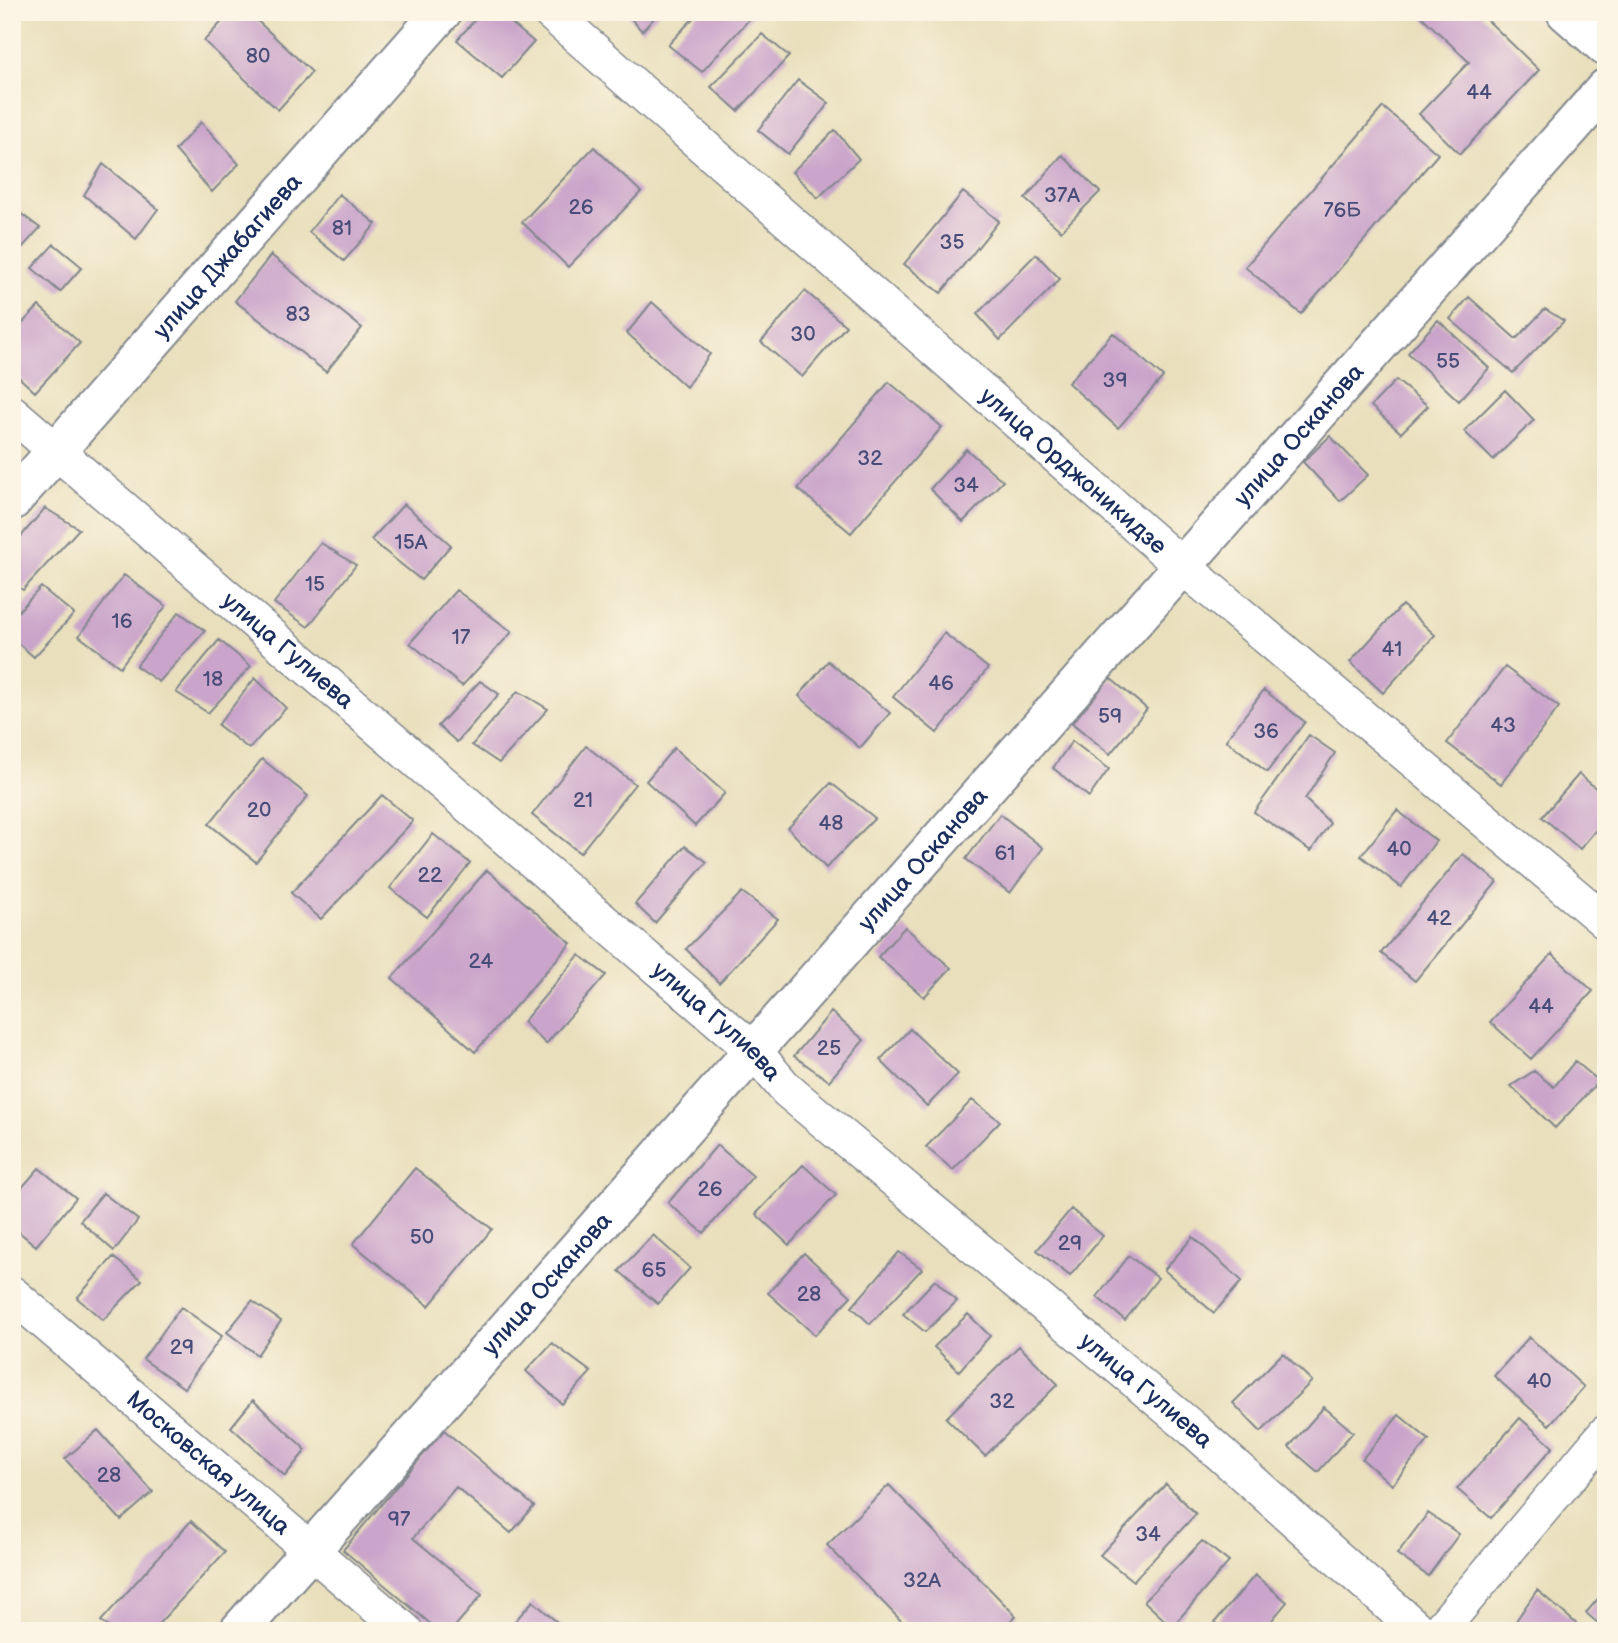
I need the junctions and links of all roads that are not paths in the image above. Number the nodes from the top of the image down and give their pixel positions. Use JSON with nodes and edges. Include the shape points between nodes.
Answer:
{"nodes":[{"id":1,"x":442,"y":12,"type":"edge"},
{"id":2,"x":550,"y":12,"type":"edge"},
{"id":3,"x":1566,"y":12,"type":"edge"},
{"id":4,"x":1606,"y":47,"type":"edge"},
{"id":5,"x":1606,"y":88,"type":"edge"},
{"id":6,"x":12,"y":413,"type":"edge"},
{"id":7,"x":56,"y":451,"type":"junction"},
{"id":8,"x":12,"y":501,"type":"edge"},
{"id":9,"x":1181,"y":565,"type":"junction"},
{"id":10,"x":1606,"y":922,"type":"edge"},
{"id":11,"x":753,"y":1050,"type":"junction"},
{"id":12,"x":12,"y":1294,"type":"edge"},
{"id":13,"x":1606,"y":1433,"type":"edge"},
{"id":14,"x":312,"y":1550,"type":"junction"},
{"id":15,"x":239,"y":1631,"type":"edge"},
{"id":16,"x":405,"y":1631,"type":"edge"},
{"id":17,"x":1419,"y":1631,"type":"edge"},
{"id":18,"x":1438,"y":1631,"type":"edge"}],
"edges":[{"from":1,"to":7,"type":"main road","name":"улица Джабагиева"},
{"from":2,"to":9,"type":"street","name":"улица Орджоникидзе"},
{"from":3,"to":4,"type":"main road"},
{"from":5,"to":9,"type":"main road","name":"улица Осканова"},
{"from":6,"to":7,"type":"street","name":"улица Гулиева"},
{"from":7,"to":8,"type":"main road","name":"улица Джабагиева"},
{"from":7,"to":11,"type":"street","name":"улица Гулиева"},
{"from":9,"to":10,"type":"street","name":"улица Орджоникидзе"},
{"from":9,"to":11,"type":"main road","name":"улица Осканова"},
{"from":11,"to":14,"type":"main road","name":"улица Осканова"},
{"from":11,"to":17,"type":"street","name":"улица Гулиева","via":[[787,1090],[1193,1429]]},
{"from":12,"to":14,"type":"street","name":"Московская улица"},
{"from":13,"to":18,"type":"street"},
{"from":14,"to":15,"type":"main road","name":"улица Осканова"},
{"from":14,"to":16,"type":"street","name":"Московская улица"}]}
